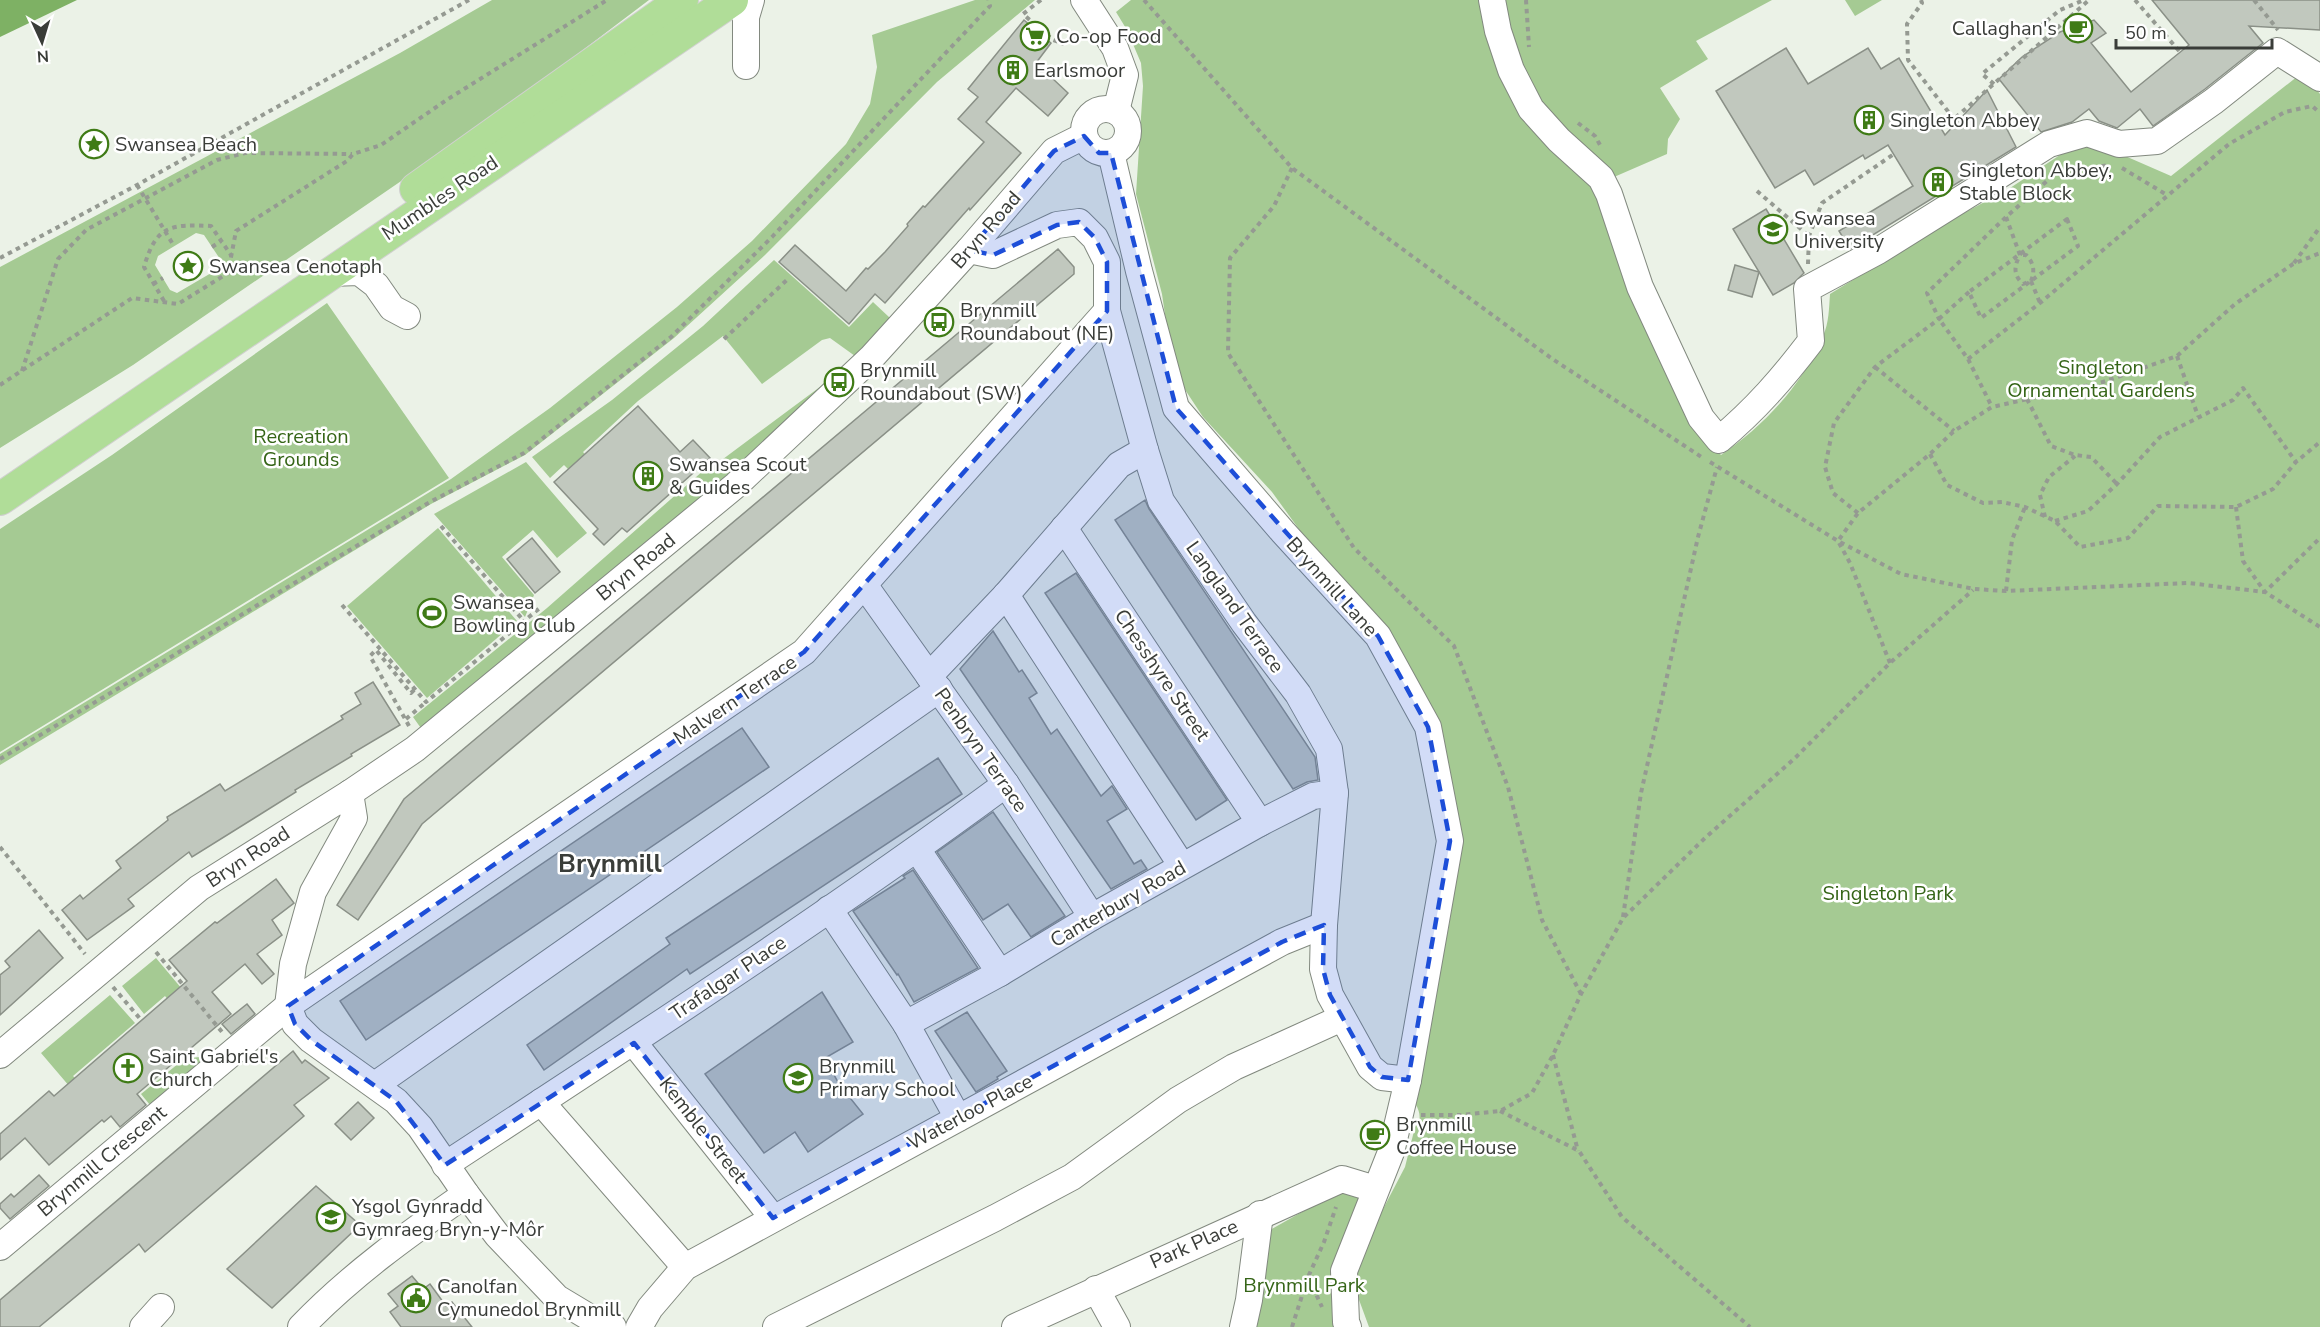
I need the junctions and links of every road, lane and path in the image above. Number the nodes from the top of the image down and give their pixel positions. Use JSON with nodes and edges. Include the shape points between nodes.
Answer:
{"nodes":[{"id":1,"x":469,"y":0,"type":"edge"},
{"id":2,"x":607,"y":0,"type":"edge"},
{"id":3,"x":682,"y":0,"type":"edge"},
{"id":4,"x":732,"y":0,"type":"edge"},
{"id":5,"x":751,"y":0,"type":"edge"},
{"id":6,"x":988,"y":0,"type":"edge"},
{"id":7,"x":1041,"y":0,"type":"edge"},
{"id":8,"x":1084,"y":0,"type":"edge"},
{"id":9,"x":1144,"y":0,"type":"edge"},
{"id":10,"x":1492,"y":0,"type":"edge"},
{"id":11,"x":1526,"y":0,"type":"edge"},
{"id":12,"x":1921,"y":0,"type":"edge"},
{"id":13,"x":2087,"y":0,"type":"edge"},
{"id":14,"x":2135,"y":0,"type":"edge"},
{"id":15,"x":1064,"y":44,"type":"dead end"},
{"id":16,"x":1529,"y":51,"type":"dead end"},
{"id":17,"x":2181,"y":52,"type":"dead end"},
{"id":18,"x":746,"y":66,"type":"dead end"},
{"id":19,"x":2320,"y":78,"type":"edge"},
{"id":20,"x":1994,"y":84,"type":"dead end"},
{"id":21,"x":1116,"y":111,"type":"junction"},
{"id":22,"x":2320,"y":113,"type":"edge"},
{"id":23,"x":1954,"y":119,"type":"junction"},
{"id":24,"x":1577,"y":123,"type":"dead end"},
{"id":25,"x":1941,"y":128,"type":"dead end"},
{"id":26,"x":1084,"y":136,"type":"junction"},
{"id":27,"x":1601,"y":146,"type":"dead end"},
{"id":28,"x":1111,"y":153,"type":"junction"},
{"id":29,"x":352,"y":154,"type":"junction"},
{"id":30,"x":1894,"y":154,"type":"dead end"},
{"id":31,"x":1292,"y":168,"type":"junction"},
{"id":32,"x":137,"y":185,"type":"junction"},
{"id":33,"x":1757,"y":191,"type":"dead end"},
{"id":34,"x":2167,"y":195,"type":"junction"},
{"id":35,"x":145,"y":198,"type":"junction"},
{"id":36,"x":2006,"y":217,"type":"junction"},
{"id":37,"x":2320,"y":227,"type":"edge"},
{"id":38,"x":165,"y":230,"type":"junction"},
{"id":39,"x":220,"y":241,"type":"junction"},
{"id":40,"x":174,"y":246,"type":"dead end"},
{"id":41,"x":212,"y":247,"type":"dead end"},
{"id":42,"x":969,"y":250,"type":"junction"},
{"id":43,"x":2320,"y":253,"type":"edge"},
{"id":44,"x":231,"y":255,"type":"junction"},
{"id":45,"x":2020,"y":255,"type":"junction"},
{"id":46,"x":0,"y":258,"type":"edge"},
{"id":47,"x":2293,"y":264,"type":"junction"},
{"id":48,"x":330,"y":273,"type":"junction"},
{"id":49,"x":163,"y":278,"type":"dead end"},
{"id":50,"x":789,"y":278,"type":"dead end"},
{"id":51,"x":2031,"y":281,"type":"junction"},
{"id":52,"x":153,"y":284,"type":"junction"},
{"id":53,"x":1969,"y":292,"type":"junction"},
{"id":54,"x":164,"y":301,"type":"junction"},
{"id":55,"x":2040,"y":303,"type":"junction"},
{"id":56,"x":1107,"y":311,"type":"junction"},
{"id":57,"x":407,"y":316,"type":"dead end"},
{"id":58,"x":1939,"y":318,"type":"junction"},
{"id":59,"x":724,"y":339,"type":"dead end"},
{"id":60,"x":2177,"y":356,"type":"junction"},
{"id":61,"x":1968,"y":359,"type":"junction"},
{"id":62,"x":1875,"y":367,"type":"junction"},
{"id":63,"x":22,"y":371,"type":"junction"},
{"id":64,"x":0,"y":385,"type":"edge"},
{"id":65,"x":2027,"y":399,"type":"junction"},
{"id":66,"x":1992,"y":407,"type":"junction"},
{"id":67,"x":2198,"y":416,"type":"junction"},
{"id":68,"x":1954,"y":431,"type":"junction"},
{"id":69,"x":2320,"y":442,"type":"edge"},
{"id":70,"x":1145,"y":450,"type":"junction"},
{"id":71,"x":1930,"y":454,"type":"junction"},
{"id":72,"x":2075,"y":455,"type":"junction"},
{"id":73,"x":2296,"y":462,"type":"junction"},
{"id":74,"x":1717,"y":467,"type":"junction"},
{"id":75,"x":0,"y":480,"type":"edge"},
{"id":76,"x":2117,"y":484,"type":"junction"},
{"id":77,"x":0,"y":499,"type":"edge"},
{"id":78,"x":2025,"y":507,"type":"junction"},
{"id":79,"x":2236,"y":507,"type":"junction"},
{"id":80,"x":1858,"y":513,"type":"junction"},
{"id":81,"x":2045,"y":517,"type":"junction"},
{"id":82,"x":2055,"y":521,"type":"junction"},
{"id":83,"x":441,"y":526,"type":"dead end"},
{"id":84,"x":1064,"y":528,"type":"junction"},
{"id":85,"x":2320,"y":538,"type":"edge"},
{"id":86,"x":1838,"y":541,"type":"junction"},
{"id":87,"x":865,"y":586,"type":"junction"},
{"id":88,"x":1974,"y":590,"type":"junction"},
{"id":89,"x":2006,"y":591,"type":"junction"},
{"id":90,"x":2265,"y":592,"type":"junction"},
{"id":91,"x":1005,"y":595,"type":"junction"},
{"id":92,"x":342,"y":605,"type":"dead end"},
{"id":93,"x":541,"y":607,"type":"dead end"},
{"id":94,"x":524,"y":621,"type":"junction"},
{"id":95,"x":2320,"y":627,"type":"edge"},
{"id":96,"x":1890,"y":663,"type":"junction"},
{"id":97,"x":934,"y":683,"type":"junction"},
{"id":98,"x":415,"y":689,"type":"junction"},
{"id":99,"x":426,"y":702,"type":"junction"},
{"id":100,"x":406,"y":719,"type":"junction"},
{"id":101,"x":420,"y":745,"type":"junction"},
{"id":102,"x":0,"y":759,"type":"edge"},
{"id":103,"x":1006,"y":784,"type":"junction"},
{"id":104,"x":350,"y":793,"type":"junction"},
{"id":105,"x":1335,"y":793,"type":"junction"},
{"id":106,"x":1260,"y":823,"type":"junction"},
{"id":107,"x":0,"y":847,"type":"edge"},
{"id":108,"x":918,"y":849,"type":"junction"},
{"id":109,"x":1182,"y":867,"type":"junction"},
{"id":110,"x":829,"y":909,"type":"junction"},
{"id":111,"x":1092,"y":918,"type":"junction"},
{"id":112,"x":1623,"y":918,"type":"junction"},
{"id":113,"x":1324,"y":925,"type":"junction"},
{"id":114,"x":143,"y":936,"type":"junction"},
{"id":115,"x":99,"y":972,"type":"junction"},
{"id":116,"x":1000,"y":973,"type":"junction"},
{"id":117,"x":1581,"y":994,"type":"junction"},
{"id":118,"x":288,"y":1006,"type":"junction"},
{"id":119,"x":1342,"y":1018,"type":"junction"},
{"id":120,"x":142,"y":1021,"type":"dead end"},
{"id":121,"x":906,"y":1024,"type":"junction"},
{"id":122,"x":634,"y":1042,"type":"junction"},
{"id":123,"x":236,"y":1048,"type":"junction"},
{"id":124,"x":1553,"y":1054,"type":"junction"},
{"id":125,"x":0,"y":1055,"type":"edge"},
{"id":126,"x":1408,"y":1080,"type":"junction"},
{"id":127,"x":375,"y":1085,"type":"junction"},
{"id":128,"x":541,"y":1102,"type":"junction"},
{"id":129,"x":1500,"y":1111,"type":"junction"},
{"id":130,"x":1400,"y":1115,"type":"junction"},
{"id":131,"x":958,"y":1118,"type":"junction"},
{"id":132,"x":1579,"y":1151,"type":"junction"},
{"id":133,"x":445,"y":1165,"type":"junction"},
{"id":134,"x":1342,"y":1179,"type":"junction"},
{"id":135,"x":1375,"y":1189,"type":"junction"},
{"id":136,"x":466,"y":1194,"type":"junction"},
{"id":137,"x":1260,"y":1214,"type":"junction"},
{"id":138,"x":773,"y":1218,"type":"junction"},
{"id":139,"x":0,"y":1247,"type":"edge"},
{"id":140,"x":685,"y":1267,"type":"junction"},
{"id":141,"x":1308,"y":1277,"type":"junction"},
{"id":142,"x":1096,"y":1289,"type":"junction"},
{"id":143,"x":161,"y":1307,"type":"dead end"},
{"id":144,"x":1337,"y":1322,"type":"edge"},
{"id":145,"x":143,"y":1327,"type":"edge"},
{"id":146,"x":301,"y":1327,"type":"edge"},
{"id":147,"x":613,"y":1327,"type":"edge"},
{"id":148,"x":639,"y":1327,"type":"edge"},
{"id":149,"x":776,"y":1327,"type":"edge"},
{"id":150,"x":1016,"y":1327,"type":"edge"},
{"id":151,"x":1118,"y":1327,"type":"edge"},
{"id":152,"x":1243,"y":1327,"type":"edge"},
{"id":153,"x":1292,"y":1327,"type":"edge"},
{"id":154,"x":1750,"y":1327,"type":"edge"}],
"edges":[{"from":1,"to":32,"type":"path"},
{"from":2,"to":29,"type":"path","via":[[448,99],[381,146]]},
{"from":3,"to":75,"type":"main road","name":"Mumbles Road","via":[[18,471]]},
{"from":4,"to":48,"type":"main road","name":"Mumbles Road"},
{"from":5,"to":18,"type":"street","via":[[746,17]]},
{"from":6,"to":102,"type":"path","via":[[990,6],[788,220],[671,337],[524,453],[430,502]]},
{"from":7,"to":15,"type":"path","via":[[1023,14],[1053,40]]},
{"from":8,"to":21,"type":"street","via":[[1115,48],[1125,75]]},
{"from":9,"to":31,"type":"path"},
{"from":10,"to":19,"type":"street","via":[[1511,70],[1531,109],[1601,178],[1610,194],[1640,287],[1701,418],[1719,440],[1752,413],[1811,341],[1808,289],[1878,251],[2049,144],[2087,133],[2119,144],[2157,141],[2277,51]]},
{"from":11,"to":16,"type":"path"},
{"from":12,"to":23,"type":"path","via":[[1907,24],[1908,60]]},
{"from":13,"to":20,"type":"path","via":[[2060,10],[1982,74]]},
{"from":13,"to":23,"type":"path"},
{"from":14,"to":17,"type":"path"},
{"from":21,"to":26,"type":"street","via":[[1092,113],[1084,123]]},
{"from":21,"to":28,"type":"street","via":[[1125,118],[1127,139]]},
{"from":22,"to":34,"type":"path","via":[[2312,106],[2285,112],[2229,144]]},
{"from":23,"to":25,"type":"path"},
{"from":24,"to":27,"type":"path","via":[[1595,136]]},
{"from":26,"to":28,"type":"street","via":[[1089,147],[1099,153]]},
{"from":26,"to":42,"type":"street","name":"Bryn Road","via":[[1054,152]]},
{"from":28,"to":126,"type":"street","name":"Brynmill Lane","via":[[1176,408],[1378,636],[1428,728],[1450,842]]},
{"from":29,"to":35,"type":"path","via":[[245,153],[217,160]]},
{"from":29,"to":44,"type":"path","via":[[347,161],[236,231]]},
{"from":30,"to":33,"type":"path","via":[[1822,202],[1809,236]]},
{"from":31,"to":74,"type":"path","via":[[1551,358]]},
{"from":31,"to":117,"type":"path","via":[[1274,206],[1230,258],[1228,353],[1354,548],[1454,646],[1508,788],[1542,920]]},
{"from":32,"to":35,"type":"path"},
{"from":32,"to":46,"type":"path"},
{"from":34,"to":36,"type":"path","via":[[2116,164],[2055,174]]},
{"from":34,"to":55,"type":"path"},
{"from":35,"to":38,"type":"path"},
{"from":35,"to":63,"type":"path","via":[[86,230],[58,259]]},
{"from":36,"to":45,"type":"path"},
{"from":36,"to":58,"type":"path","via":[[1927,293]]},
{"from":37,"to":47,"type":"path"},
{"from":38,"to":39,"type":"path","via":[[183,225],[211,226]]},
{"from":38,"to":40,"type":"path"},
{"from":38,"to":52,"type":"path","via":[[150,246],[144,267]]},
{"from":39,"to":41,"type":"path"},
{"from":39,"to":44,"type":"path"},
{"from":42,"to":56,"type":"street","name":"Langland Terrace","via":[[993,255],[1057,225],[1079,222],[1095,238],[1107,262]]},
{"from":42,"to":101,"type":"street","name":"Bryn Road","via":[[872,357],[736,485]]},
{"from":43,"to":47,"type":"path"},
{"from":44,"to":54,"type":"path","via":[[228,273],[178,304]]},
{"from":45,"to":51,"type":"path","via":[[2031,260]]},
{"from":45,"to":51,"type":"path","via":[[2015,264],[2017,279],[2023,284]]},
{"from":45,"to":51,"type":"path","via":[[2067,219],[2078,246]]},
{"from":45,"to":53,"type":"path"},
{"from":47,"to":60,"type":"path","via":[[2235,304]]},
{"from":48,"to":57,"type":"street","via":[[358,272],[376,285],[392,308]]},
{"from":48,"to":77,"type":"main road","name":"Mumbles Road"},
{"from":49,"to":52,"type":"path"},
{"from":50,"to":59,"type":"path"},
{"from":51,"to":53,"type":"path","via":[[1981,318]]},
{"from":51,"to":55,"type":"path"},
{"from":52,"to":54,"type":"path"},
{"from":53,"to":58,"type":"path"},
{"from":54,"to":63,"type":"path","via":[[132,298]]},
{"from":55,"to":61,"type":"path"},
{"from":56,"to":70,"type":"street","name":"Langland Terrace"},
{"from":56,"to":87,"type":"street","name":"Malvern Terrace"},
{"from":58,"to":61,"type":"path"},
{"from":58,"to":62,"type":"path"},
{"from":60,"to":65,"type":"path","via":[[2103,382]]},
{"from":60,"to":67,"type":"path"},
{"from":61,"to":66,"type":"path"},
{"from":62,"to":68,"type":"path"},
{"from":62,"to":80,"type":"path","via":[[1834,423],[1825,467],[1833,493]]},
{"from":63,"to":64,"type":"path"},
{"from":65,"to":66,"type":"path"},
{"from":65,"to":72,"type":"path","via":[[2051,446]]},
{"from":66,"to":68,"type":"path"},
{"from":67,"to":73,"type":"path","via":[[2233,400],[2243,388]]},
{"from":67,"to":76,"type":"path","via":[[2160,437]]},
{"from":68,"to":71,"type":"path"},
{"from":69,"to":73,"type":"path"},
{"from":70,"to":84,"type":"street","via":[[1119,465]]},
{"from":70,"to":105,"type":"street","name":"Langland Terrace","via":[[1161,501],[1298,694],[1329,749]]},
{"from":71,"to":78,"type":"path","via":[[1947,485],[1983,503]]},
{"from":71,"to":80,"type":"path"},
{"from":72,"to":76,"type":"path","via":[[2091,457]]},
{"from":72,"to":81,"type":"path","via":[[2049,477],[2040,495]]},
{"from":73,"to":79,"type":"path","via":[[2274,489]]},
{"from":74,"to":86,"type":"path"},
{"from":74,"to":112,"type":"path","via":[[1641,793]]},
{"from":76,"to":82,"type":"path","via":[[2088,511]]},
{"from":78,"to":81,"type":"path"},
{"from":78,"to":89,"type":"path","via":[[2012,540]]},
{"from":79,"to":82,"type":"path","via":[[2158,506],[2128,538],[2080,547]]},
{"from":79,"to":90,"type":"path","via":[[2243,561]]},
{"from":80,"to":86,"type":"path"},
{"from":81,"to":82,"type":"path"},
{"from":83,"to":94,"type":"path"},
{"from":84,"to":91,"type":"street"},
{"from":84,"to":106,"type":"street","name":"Chesshyre Street"},
{"from":85,"to":90,"type":"path"},
{"from":86,"to":88,"type":"path","via":[[1901,574]]},
{"from":86,"to":96,"type":"path"},
{"from":87,"to":97,"type":"street","name":"Penbryn Terrace"},
{"from":87,"to":118,"type":"street","name":"Malvern Terrace","via":[[804,652]]},
{"from":88,"to":89,"type":"path"},
{"from":88,"to":96,"type":"path"},
{"from":89,"to":90,"type":"path","via":[[2188,583]]},
{"from":90,"to":95,"type":"path"},
{"from":91,"to":97,"type":"street"},
{"from":91,"to":109,"type":"street"},
{"from":92,"to":98,"type":"path"},
{"from":93,"to":94,"type":"path"},
{"from":94,"to":99,"type":"path"},
{"from":96,"to":112,"type":"path","via":[[1794,759]]},
{"from":97,"to":103,"type":"street","name":"Penbryn Terrace"},
{"from":97,"to":127,"type":"street"},
{"from":98,"to":99,"type":"path"},
{"from":98,"to":100,"type":"path","via":[[411,693],[376,650],[370,657]]},
{"from":99,"to":100,"type":"path"},
{"from":100,"to":101,"type":"path"},
{"from":101,"to":104,"type":"street","name":"Bryn Road"},
{"from":103,"to":108,"type":"street","name":"Trafalgar Place"},
{"from":103,"to":111,"type":"street","name":"Penbryn Terrace"},
{"from":104,"to":114,"type":"street","name":"Bryn Road","via":[[199,888]]},
{"from":104,"to":118,"type":"street","via":[[354,818],[312,892],[293,964]]},
{"from":105,"to":106,"type":"street","name":"Canterbury Road","via":[[1313,796]]},
{"from":105,"to":113,"type":"street","name":"Langland Terrace"},
{"from":106,"to":109,"type":"street","name":"Canterbury Road"},
{"from":107,"to":115,"type":"path"},
{"from":108,"to":110,"type":"street","name":"Trafalgar Place"},
{"from":108,"to":116,"type":"street"},
{"from":109,"to":111,"type":"street","name":"Canterbury Road"},
{"from":110,"to":121,"type":"street"},
{"from":110,"to":122,"type":"street","name":"Trafalgar Place"},
{"from":111,"to":116,"type":"street","name":"Canterbury Road"},
{"from":112,"to":117,"type":"path"},
{"from":113,"to":119,"type":"street","name":"Langland Terrace","via":[[1323,969]]},
{"from":113,"to":131,"type":"street","name":"Waterloo Place","via":[[1282,942]]},
{"from":114,"to":115,"type":"street","name":"Bryn Road"},
{"from":114,"to":123,"type":"path"},
{"from":115,"to":120,"type":"path"},
{"from":115,"to":125,"type":"street","name":"Bryn Road"},
{"from":116,"to":121,"type":"street","name":"Canterbury Road"},
{"from":117,"to":124,"type":"path"},
{"from":118,"to":123,"type":"street","name":"Brynmill Crescent"},
{"from":118,"to":127,"type":"street","via":[[295,1024],[311,1040]]},
{"from":119,"to":126,"type":"street","name":"Langland Terrace","via":[[1370,1067],[1382,1077]]},
{"from":119,"to":149,"type":"street","via":[[1234,1068],[1178,1100],[1072,1177]]},
{"from":121,"to":131,"type":"street"},
{"from":122,"to":128,"type":"street","name":"Trafalgar Place"},
{"from":122,"to":138,"type":"street","name":"Kemble Street"},
{"from":123,"to":139,"type":"street","name":"Brynmill Crescent"},
{"from":124,"to":129,"type":"path","via":[[1532,1093]]},
{"from":124,"to":132,"type":"path"},
{"from":126,"to":130,"type":"street","name":"Brynmill Lane"},
{"from":127,"to":133,"type":"street","via":[[420,1127]]},
{"from":128,"to":133,"type":"street","name":"Trafalgar Place"},
{"from":128,"to":140,"type":"street"},
{"from":129,"to":130,"type":"path"},
{"from":129,"to":132,"type":"path"},
{"from":130,"to":135,"type":"street","name":"Brynmill Lane","via":[[1391,1152]]},
{"from":131,"to":138,"type":"street","name":"Waterloo Place"},
{"from":132,"to":154,"type":"path","via":[[1622,1217]]},
{"from":133,"to":136,"type":"street"},
{"from":134,"to":135,"type":"street"},
{"from":134,"to":137,"type":"street","name":"Park Place"},
{"from":134,"to":141,"type":"path","via":[[1324,1242]]},
{"from":135,"to":144,"type":"street","name":"Brynmill Lane","via":[[1344,1271],[1346,1322]]},
{"from":136,"to":146,"type":"street","via":[[386,1250]]},
{"from":136,"to":147,"type":"street","via":[[497,1235],[557,1298]]},
{"from":137,"to":142,"type":"street","name":"Park Place"},
{"from":137,"to":152,"type":"street"},
{"from":138,"to":140,"type":"street","name":"Waterloo Place"},
{"from":140,"to":148,"type":"street","name":"Waterloo Place"},
{"from":141,"to":144,"type":"path"},
{"from":141,"to":153,"type":"path"},
{"from":142,"to":150,"type":"street","name":"Park Place"},
{"from":142,"to":151,"type":"street"},
{"from":143,"to":145,"type":"street"}]}
